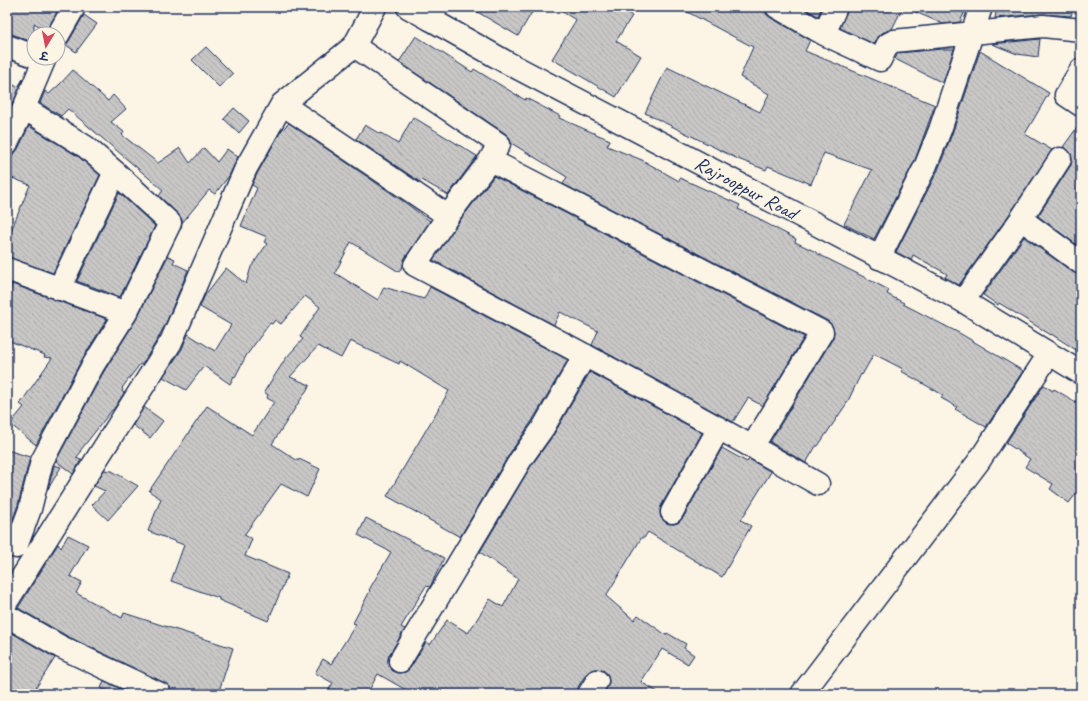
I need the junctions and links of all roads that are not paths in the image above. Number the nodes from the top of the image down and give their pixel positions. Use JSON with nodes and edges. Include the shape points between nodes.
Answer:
{"nodes":[{"id":1,"x":74,"y":7,"type":"edge"},
{"id":2,"x":375,"y":7,"type":"edge"},
{"id":3,"x":408,"y":7,"type":"edge"},
{"id":4,"x":777,"y":7,"type":"edge"},
{"id":5,"x":836,"y":7,"type":"edge"},
{"id":6,"x":981,"y":7,"type":"edge"},
{"id":7,"x":433,"y":13,"type":"edge"},
{"id":8,"x":63,"y":26,"type":"edge"},
{"id":9,"x":1081,"y":30,"type":"edge"},
{"id":10,"x":972,"y":33,"type":"junction"},
{"id":11,"x":824,"y":34,"type":"junction"},
{"id":12,"x":7,"y":46,"type":"edge"},
{"id":13,"x":354,"y":46,"type":"junction"},
{"id":14,"x":26,"y":53,"type":"edge"},
{"id":15,"x":38,"y":66,"type":"edge"},
{"id":16,"x":1081,"y":70,"type":"edge"},
{"id":17,"x":282,"y":104,"type":"junction"},
{"id":18,"x":1081,"y":105,"type":"edge"},
{"id":19,"x":24,"y":108,"type":"junction"},
{"id":20,"x":7,"y":143,"type":"edge"},
{"id":21,"x":1060,"y":159,"type":"dead end"},
{"id":22,"x":490,"y":160,"type":"junction"},
{"id":23,"x":114,"y":172,"type":"junction"},
{"id":24,"x":448,"y":216,"type":"junction"},
{"id":25,"x":1021,"y":219,"type":"junction"},
{"id":26,"x":879,"y":258,"type":"junction"},
{"id":27,"x":1081,"y":263,"type":"edge"},
{"id":28,"x":9,"y":274,"type":"edge"},
{"id":29,"x":59,"y":289,"type":"junction"},
{"id":30,"x":963,"y":301,"type":"junction"},
{"id":31,"x":126,"y":313,"type":"junction"},
{"id":32,"x":1049,"y":354,"type":"junction"},
{"id":33,"x":585,"y":355,"type":"junction"},
{"id":34,"x":1081,"y":373,"type":"edge"},
{"id":35,"x":719,"y":428,"type":"junction"},
{"id":36,"x":752,"y":447,"type":"junction"},
{"id":37,"x":818,"y":484,"type":"dead end"},
{"id":38,"x":672,"y":512,"type":"dead end"},
{"id":39,"x":12,"y":546,"type":"edge"},
{"id":40,"x":36,"y":556,"type":"junction"},
{"id":41,"x":7,"y":601,"type":"edge"},
{"id":42,"x":7,"y":616,"type":"edge"},
{"id":43,"x":400,"y":661,"type":"dead end"},
{"id":44,"x":160,"y":694,"type":"edge"},
{"id":45,"x":802,"y":694,"type":"edge"}],
"edges":[{"from":1,"to":8,"type":"street"},
{"from":2,"to":13,"type":"street"},
{"from":3,"to":7,"type":"street","name":"Rajrooppur Road"},
{"from":4,"to":11,"type":"street"},
{"from":5,"to":11,"type":"street"},
{"from":6,"to":10,"type":"street"},
{"from":7,"to":26,"type":"street","name":"Rajrooppur Road","via":[[506,62]]},
{"from":9,"to":10,"type":"street","via":[[1043,26]]},
{"from":10,"to":11,"type":"street","via":[[894,41],[888,44],[880,60]]},
{"from":10,"to":26,"type":"street","via":[[926,165]]},
{"from":12,"to":14,"type":"street"},
{"from":13,"to":17,"type":"street"},
{"from":13,"to":22,"type":"street","via":[[499,144]]},
{"from":15,"to":19,"type":"street"},
{"from":16,"to":18,"type":"street","via":[[1066,96]]},
{"from":17,"to":24,"type":"street"},
{"from":17,"to":40,"type":"street","via":[[246,168],[171,342]]},
{"from":19,"to":20,"type":"street"},
{"from":19,"to":23,"type":"street","via":[[86,147]]},
{"from":21,"to":25,"type":"street"},
{"from":22,"to":24,"type":"street"},
{"from":22,"to":36,"type":"street","via":[[822,332]]},
{"from":23,"to":29,"type":"street"},
{"from":23,"to":31,"type":"street","via":[[170,223]]},
{"from":24,"to":33,"type":"street","via":[[415,265]]},
{"from":25,"to":27,"type":"street"},
{"from":25,"to":30,"type":"street"},
{"from":26,"to":30,"type":"street","name":"Rajrooppur Road"},
{"from":28,"to":29,"type":"street"},
{"from":29,"to":31,"type":"street"},
{"from":30,"to":32,"type":"street","name":"Rajrooppur Road"},
{"from":31,"to":39,"type":"street","via":[[92,367],[42,461],[30,509]]},
{"from":32,"to":34,"type":"street","name":"Rajrooppur Road"},
{"from":32,"to":45,"type":"street","via":[[978,461]]},
{"from":33,"to":35,"type":"street"},
{"from":33,"to":43,"type":"street"},
{"from":35,"to":36,"type":"street"},
{"from":35,"to":38,"type":"street"},
{"from":36,"to":37,"type":"street"},
{"from":39,"to":40,"type":"street"},
{"from":40,"to":41,"type":"street"},
{"from":42,"to":44,"type":"street","via":[[61,647]]}]}
